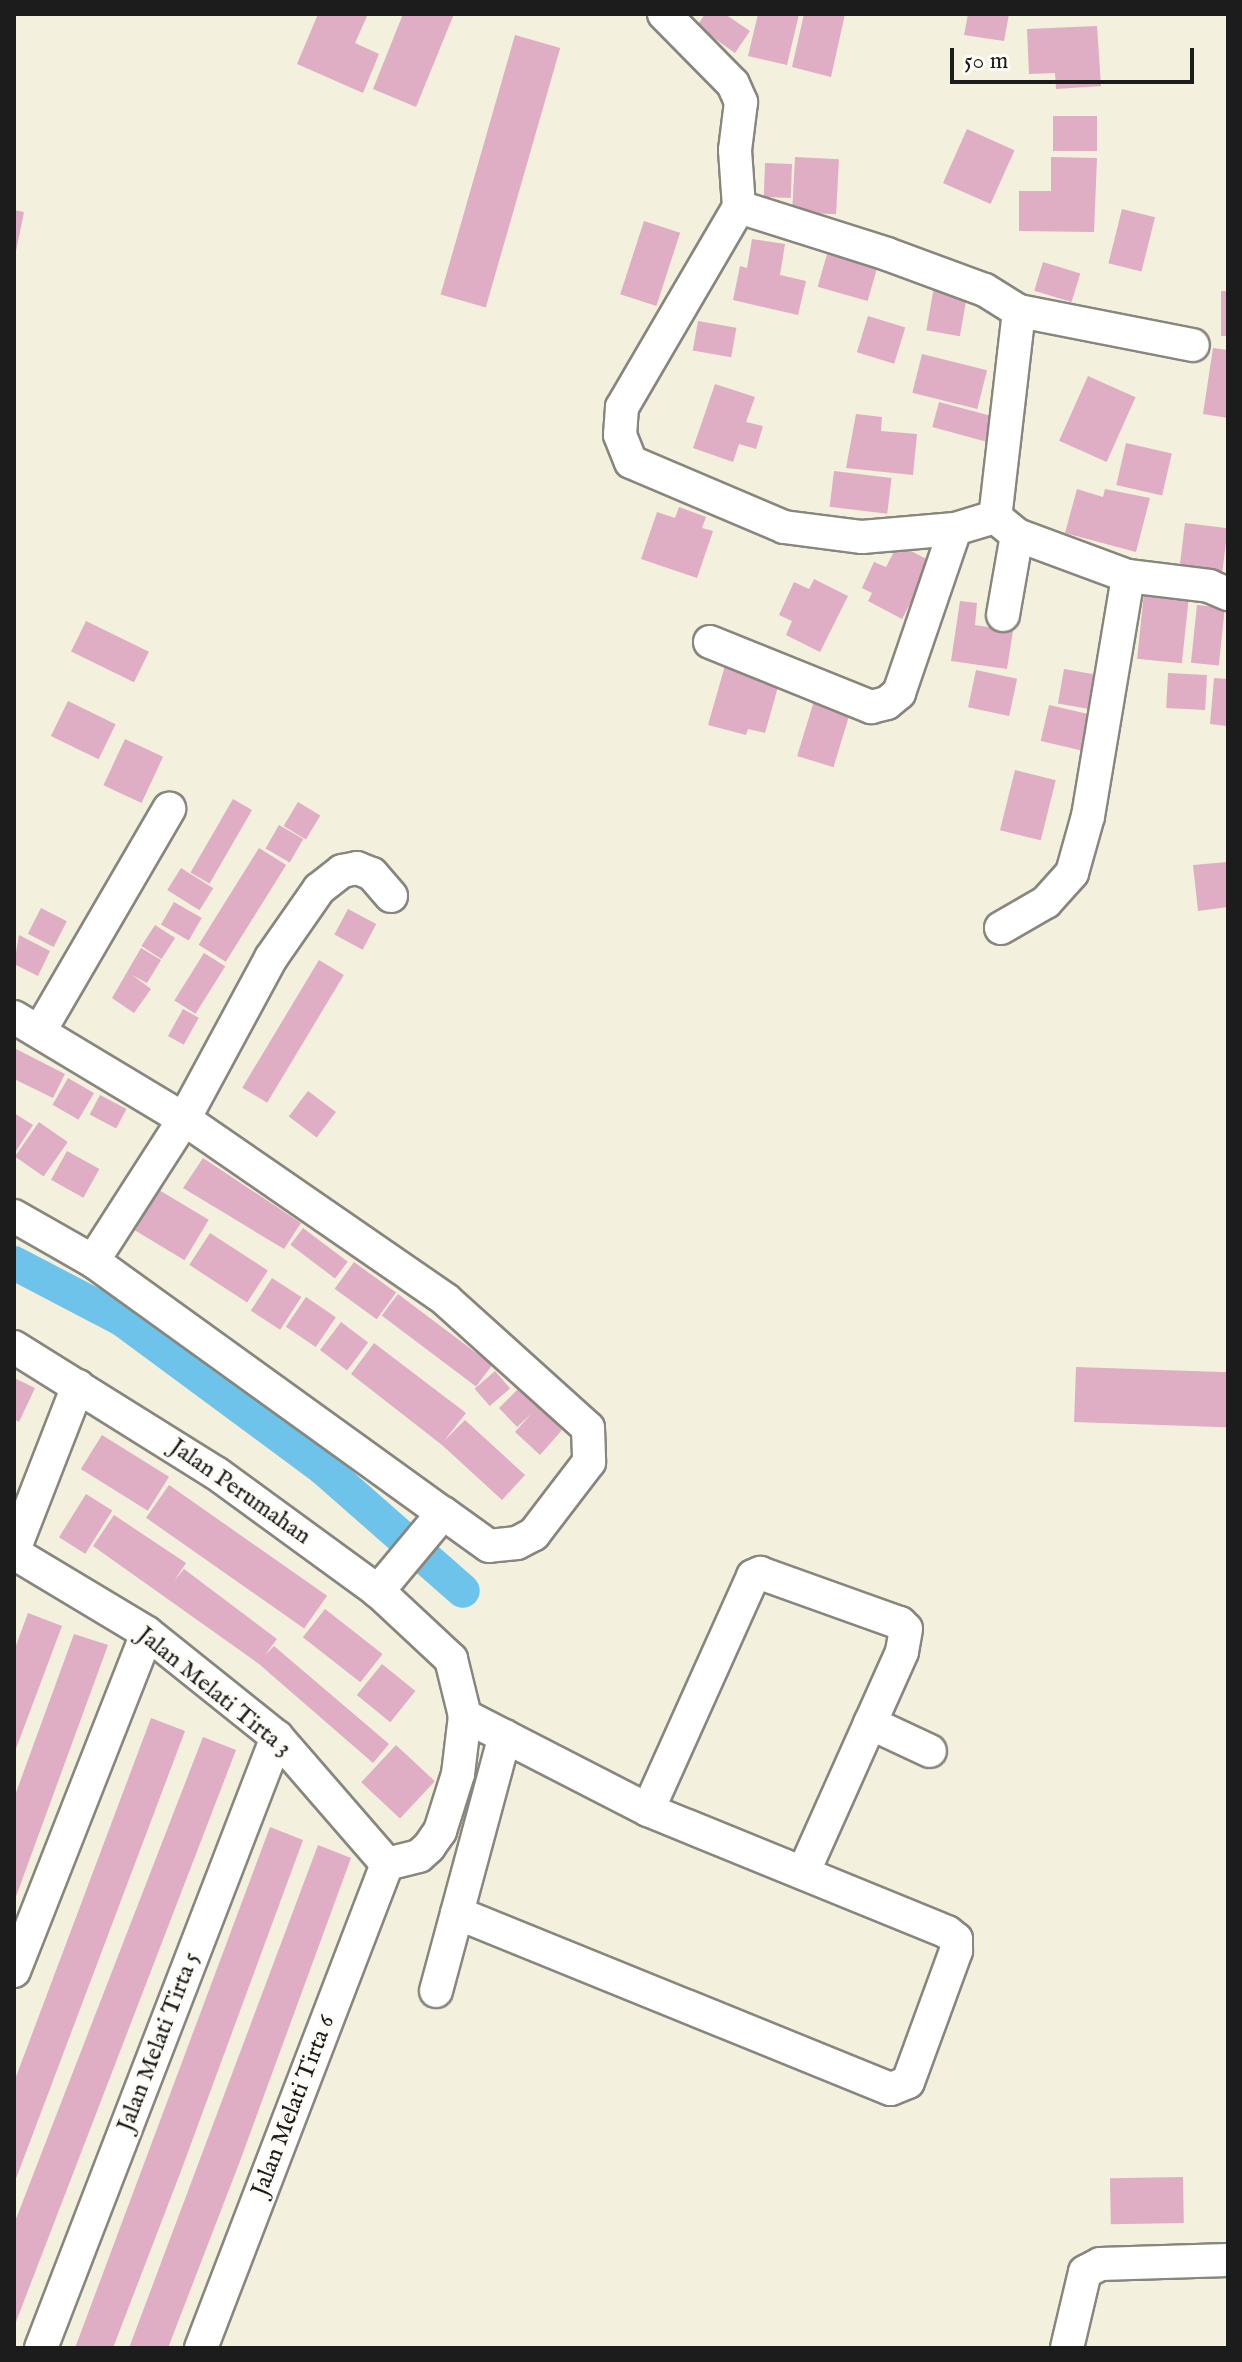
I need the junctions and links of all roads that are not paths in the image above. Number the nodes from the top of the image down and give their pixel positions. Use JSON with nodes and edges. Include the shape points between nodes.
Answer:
{"nodes":[{"id":1,"x":664,"y":14,"type":"edge"},
{"id":2,"x":739,"y":207,"type":"junction"},
{"id":3,"x":1019,"y":311,"type":"junction"},
{"id":4,"x":1193,"y":345,"type":"dead end"},
{"id":5,"x":1006,"y":526,"type":"junction"},
{"id":6,"x":955,"y":529,"type":"junction"},
{"id":7,"x":1128,"y":576,"type":"junction"},
{"id":8,"x":1228,"y":594,"type":"edge"},
{"id":9,"x":1003,"y":615,"type":"dead end"},
{"id":10,"x":710,"y":642,"type":"dead end"},
{"id":11,"x":169,"y":809,"type":"dead end"},
{"id":12,"x":391,"y":896,"type":"dead end"},
{"id":13,"x":1001,"y":928,"type":"dead end"},
{"id":14,"x":28,"y":1023,"type":"edge"},
{"id":15,"x":184,"y":1119,"type":"junction"},
{"id":16,"x":14,"y":1216,"type":"edge"},
{"id":17,"x":93,"y":1261,"type":"junction"},
{"id":18,"x":14,"y":1347,"type":"edge"},
{"id":19,"x":78,"y":1386,"type":"junction"},
{"id":20,"x":439,"y":1519,"type":"junction"},
{"id":21,"x":14,"y":1552,"type":"edge"},
{"id":22,"x":386,"y":1583,"type":"junction"},
{"id":23,"x":147,"y":1633,"type":"junction"},
{"id":24,"x":465,"y":1716,"type":"junction"},
{"id":25,"x":870,"y":1723,"type":"junction"},
{"id":26,"x":505,"y":1736,"type":"junction"},
{"id":27,"x":277,"y":1737,"type":"junction"},
{"id":28,"x":930,"y":1751,"type":"dead end"},
{"id":29,"x":648,"y":1810,"type":"junction"},
{"id":30,"x":387,"y":1864,"type":"junction"},
{"id":31,"x":803,"y":1873,"type":"junction"},
{"id":32,"x":457,"y":1913,"type":"junction"},
{"id":33,"x":14,"y":1971,"type":"edge"},
{"id":34,"x":436,"y":1991,"type":"dead end"},
{"id":35,"x":1228,"y":2260,"type":"edge"},
{"id":36,"x":41,"y":2348,"type":"edge"},
{"id":37,"x":201,"y":2348,"type":"edge"},
{"id":38,"x":1067,"y":2348,"type":"edge"}],
"edges":[{"from":1,"to":2,"type":"street","via":[[733,84],[741,102],[735,150]]},
{"from":2,"to":3,"type":"street","via":[[985,290]]},
{"from":2,"to":6,"type":"street","via":[[622,407],[620,435],[631,462],[784,527],[862,537]]},
{"from":3,"to":4,"type":"street"},
{"from":3,"to":5,"type":"street"},
{"from":5,"to":6,"type":"street"},
{"from":5,"to":7,"type":"street"},
{"from":5,"to":9,"type":"street"},
{"from":6,"to":10,"type":"street","via":[[899,693],[887,703],[871,707]]},
{"from":7,"to":8,"type":"street","via":[[1209,586]]},
{"from":7,"to":13,"type":"street","via":[[1088,816],[1072,873],[1046,902]]},
{"from":11,"to":14,"type":"street"},
{"from":12,"to":15,"type":"street","via":[[372,874],[357,868],[342,871],[319,889],[271,958]]},
{"from":14,"to":15,"type":"street"},
{"from":15,"to":17,"type":"street"},
{"from":15,"to":20,"type":"street","via":[[446,1300],[588,1428],[589,1462],[534,1534],[502,1547]]},
{"from":16,"to":17,"type":"street"},
{"from":17,"to":20,"type":"street"},
{"from":18,"to":19,"type":"street","name":"Jalan Perumahan"},
{"from":19,"to":21,"type":"street"},
{"from":19,"to":22,"type":"street","name":"Jalan Perumahan"},
{"from":20,"to":22,"type":"street"},
{"from":21,"to":23,"type":"street","name":"Jalan Melati Tirta 3"},
{"from":22,"to":24,"type":"street","name":"Jalan Perumahan","via":[[451,1659]]},
{"from":23,"to":27,"type":"street","name":"Jalan Melati Tirta 3"},
{"from":23,"to":33,"type":"street"},
{"from":24,"to":26,"type":"street"},
{"from":24,"to":30,"type":"street","via":[[458,1774],[440,1831],[419,1856]]},
{"from":25,"to":28,"type":"street"},
{"from":25,"to":29,"type":"street","via":[[906,1629],[760,1573],[745,1586]]},
{"from":25,"to":31,"type":"street"},
{"from":26,"to":29,"type":"street"},
{"from":26,"to":32,"type":"street"},
{"from":27,"to":30,"type":"street","name":"Jalan Melati Tirta 3"},
{"from":27,"to":36,"type":"street","name":"Jalan Melati Tirta 5"},
{"from":29,"to":31,"type":"street"},
{"from":30,"to":37,"type":"street","name":"Jalan Melati Tirta 6"},
{"from":31,"to":32,"type":"street","via":[[956,1939],[908,2082],[901,2088],[891,2089]]},
{"from":32,"to":34,"type":"street"},
{"from":35,"to":38,"type":"street","via":[[1100,2264],[1085,2272]]}]}
